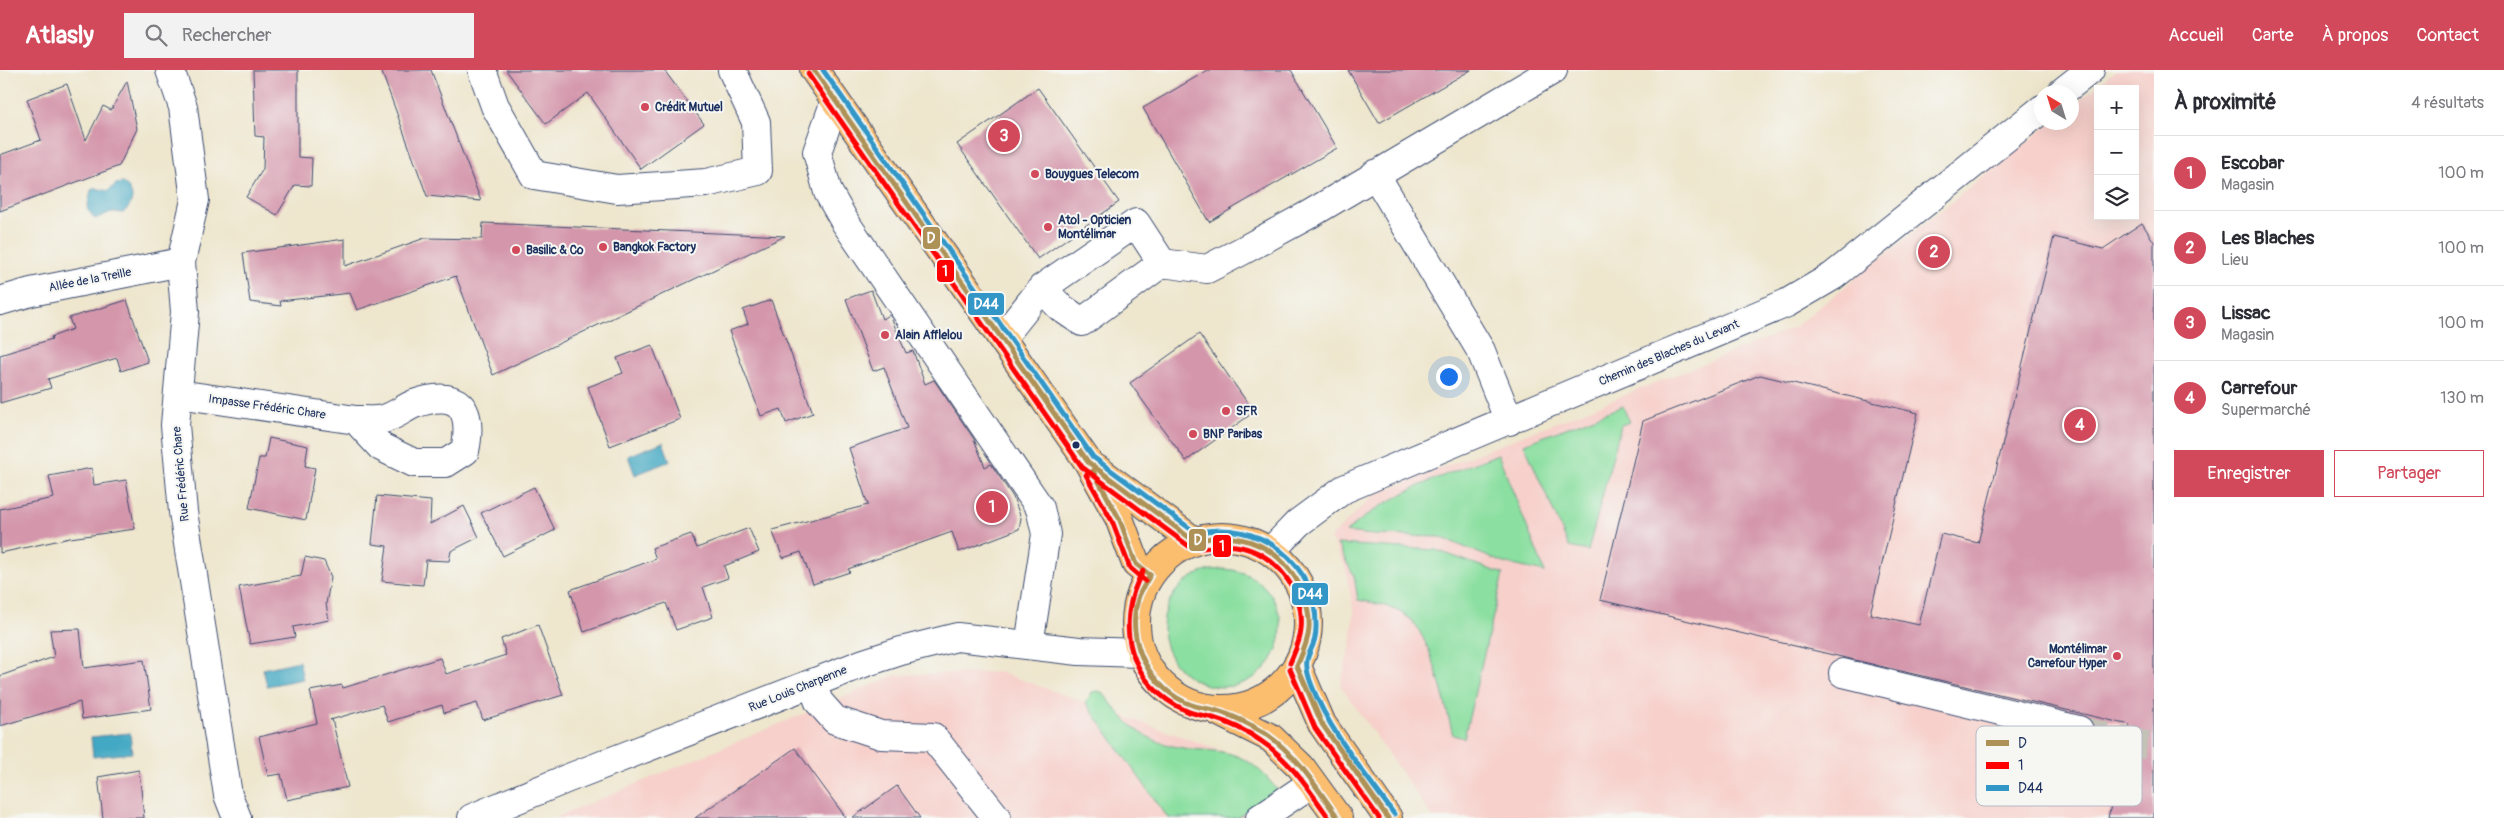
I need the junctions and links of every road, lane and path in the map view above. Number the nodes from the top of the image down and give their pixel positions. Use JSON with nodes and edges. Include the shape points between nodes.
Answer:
{"nodes":[{"id":1,"x":170,"y":70,"type":"edge"},
{"id":2,"x":482,"y":70,"type":"edge"},
{"id":3,"x":732,"y":70,"type":"edge"},
{"id":4,"x":814,"y":70,"type":"edge"},
{"id":5,"x":1554,"y":70,"type":"edge"},
{"id":6,"x":2090,"y":70,"type":"edge"},
{"id":7,"x":2071,"y":85,"type":"edge"},
{"id":8,"x":835,"y":101,"type":"junction"},
{"id":9,"x":2034,"y":115,"type":"edge"},
{"id":10,"x":1375,"y":174,"type":"junction"},
{"id":11,"x":181,"y":262,"type":"junction"},
{"id":12,"x":1162,"y":263,"type":"junction"},
{"id":13,"x":1037,"y":294,"type":"junction"},
{"id":14,"x":0,"y":301,"type":"edge"},
{"id":15,"x":1003,"y":337,"type":"junction"},
{"id":16,"x":178,"y":394,"type":"junction"},
{"id":17,"x":356,"y":420,"type":"dead end"},
{"id":18,"x":1509,"y":421,"type":"junction"},
{"id":19,"x":1088,"y":462,"type":"junction"},
{"id":20,"x":1194,"y":541,"type":"junction"},
{"id":21,"x":1270,"y":551,"type":"junction"},
{"id":22,"x":1150,"y":575,"type":"junction"},
{"id":23,"x":1029,"y":645,"type":"junction"},
{"id":24,"x":1140,"y":653,"type":"junction"},
{"id":25,"x":1297,"y":666,"type":"junction"},
{"id":26,"x":1843,"y":673,"type":"dead end"},
{"id":27,"x":812,"y":684,"type":"junction"},
{"id":28,"x":1217,"y":711,"type":"junction"},
{"id":29,"x":2062,"y":726,"type":"tunnel mouth"},
{"id":30,"x":1312,"y":783,"type":"junction"},
{"id":31,"x":237,"y":818,"type":"edge"},
{"id":32,"x":472,"y":818,"type":"edge"},
{"id":33,"x":997,"y":818,"type":"edge"},
{"id":34,"x":1260,"y":818,"type":"edge"},
{"id":35,"x":1338,"y":818,"type":"edge"},
{"id":36,"x":1388,"y":818,"type":"edge"}],
"edges":[{"from":1,"to":11,"type":"street","name":"Rue Frédéric Chare","via":[[183,107],[195,200]]},
{"from":2,"to":3,"type":"street","via":[[495,106],[534,176],[617,189],[706,183],[758,171],[756,122]]},
{"from":4,"to":8,"type":"main road"},
{"from":5,"to":10,"type":"street"},
{"from":6,"to":7,"type":"street"},
{"from":8,"to":15,"type":"main road"},
{"from":8,"to":23,"type":"street","via":[[817,152],[828,192],[845,222],[1040,508],[1046,534]]},
{"from":9,"to":18,"type":"street","name":"Chemin des Blaches du Levant","via":[[1833,276],[1787,303]]},
{"from":10,"to":12,"type":"street","via":[[1310,214],[1207,269]]},
{"from":10,"to":18,"type":"street","via":[[1481,351]]},
{"from":11,"to":14,"type":"street","name":"Allée de la Treille"},
{"from":11,"to":16,"type":"street","name":"Rue Frédéric Chare","via":[[185,312]]},
{"from":12,"to":13,"type":"street","via":[[1082,322]]},
{"from":12,"to":13,"type":"street","via":[[1136,223]]},
{"from":13,"to":15,"type":"street"},
{"from":15,"to":19,"type":"main road"},
{"from":16,"to":17,"type":"street","name":"Impasse Frédéric Chare"},
{"from":16,"to":31,"type":"street","name":"Rue Frédéric Chare","via":[[176,425],[183,512],[228,795]]},
{"from":18,"to":21,"type":"street","name":"Chemin des Blaches du Levant","via":[[1344,489],[1298,523]]},
{"from":19,"to":20,"type":"main road"},
{"from":19,"to":22,"type":"main road","via":[[1119,518],[1136,564]]},
{"from":20,"to":21,"type":"main road","via":[[1220,536],[1246,540]]},
{"from":20,"to":22,"type":"main road","via":[[1169,555]]},
{"from":21,"to":25,"type":"main road","via":[[1300,584],[1307,604],[1309,632]]},
{"from":22,"to":24,"type":"main road","via":[[1138,599],[1135,626]]},
{"from":23,"to":24,"type":"street","name":"Rue Louis Charpenne"},
{"from":23,"to":27,"type":"street","name":"Rue Louis Charpenne","via":[[957,637],[901,650]]},
{"from":24,"to":28,"type":"main road","via":[[1152,675],[1170,693],[1192,705]]},
{"from":25,"to":28,"type":"main road","via":[[1288,680],[1268,698],[1244,708]]},
{"from":25,"to":36,"type":"main road","via":[[1322,724]]},
{"from":26,"to":29,"type":"street"},
{"from":27,"to":32,"type":"street","name":"Rue Louis Charpenne"},
{"from":27,"to":33,"type":"street","via":[[819,702],[835,720],[881,735],[933,737]]},
{"from":28,"to":30,"type":"main road","via":[[1272,738]]},
{"from":30,"to":34,"type":"street"},
{"from":30,"to":35,"type":"main road"}]}
